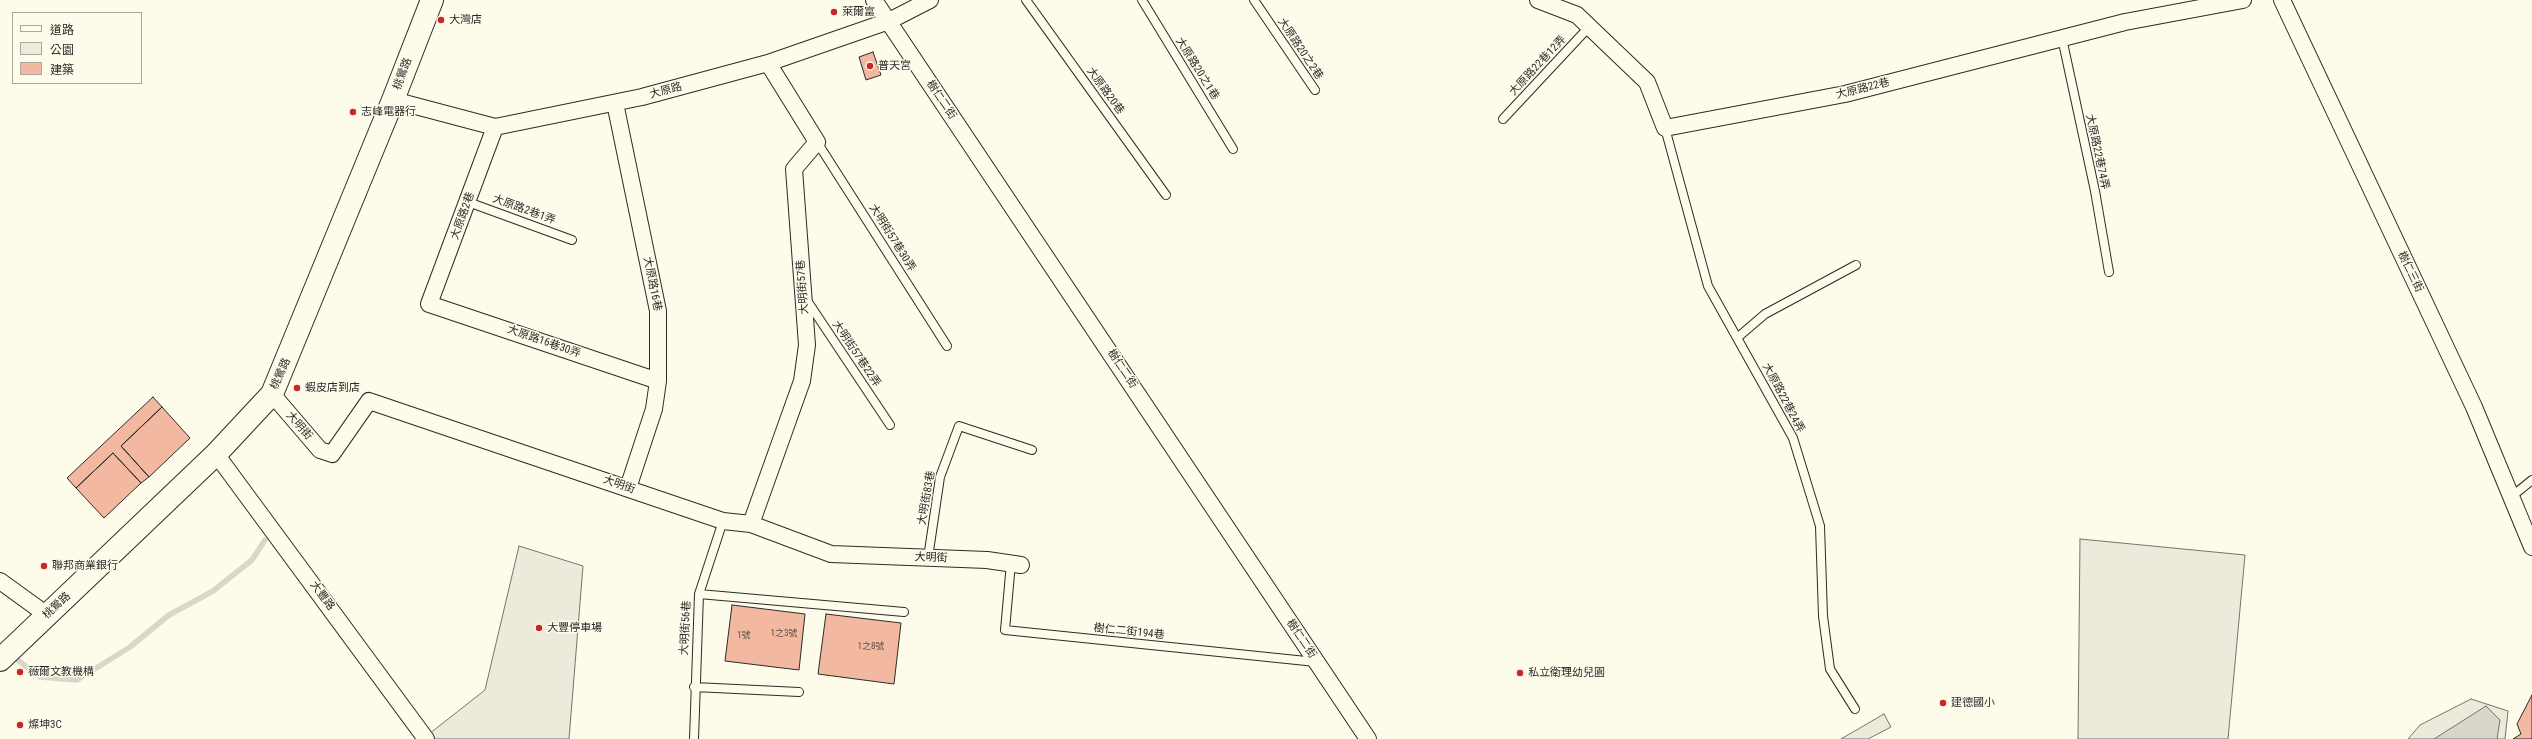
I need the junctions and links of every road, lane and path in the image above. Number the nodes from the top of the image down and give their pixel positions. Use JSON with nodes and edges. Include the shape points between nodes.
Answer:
{"nodes":[{"id":1,"x":432,"y":0,"type":"edge"},
{"id":2,"x":874,"y":0,"type":"edge"},
{"id":3,"x":930,"y":0,"type":"edge"},
{"id":4,"x":1026,"y":0,"type":"edge"},
{"id":5,"x":1142,"y":0,"type":"edge"},
{"id":6,"x":1254,"y":0,"type":"edge"},
{"id":7,"x":1538,"y":0,"type":"edge"},
{"id":8,"x":2243,"y":0,"type":"edge"},
{"id":9,"x":2282,"y":0,"type":"edge"},
{"id":10,"x":888,"y":21,"type":"junction"},
{"id":11,"x":1589,"y":27,"type":"junction"},
{"id":12,"x":2062,"y":38,"type":"junction"},
{"id":13,"x":768,"y":63,"type":"junction"},
{"id":14,"x":1315,"y":90,"type":"dead end"},
{"id":15,"x":393,"y":100,"type":"junction"},
{"id":16,"x":614,"y":103,"type":"junction"},
{"id":17,"x":1503,"y":119,"type":"dead end"},
{"id":18,"x":494,"y":128,"type":"junction"},
{"id":19,"x":1665,"y":128,"type":"junction"},
{"id":20,"x":817,"y":142,"type":"junction"},
{"id":21,"x":1234,"y":149,"type":"dead end"},
{"id":22,"x":1166,"y":195,"type":"dead end"},
{"id":23,"x":468,"y":202,"type":"junction"},
{"id":24,"x":572,"y":240,"type":"dead end"},
{"id":25,"x":1856,"y":266,"type":"dead end"},
{"id":26,"x":2109,"y":272,"type":"dead end"},
{"id":27,"x":803,"y":295,"type":"junction"},
{"id":28,"x":429,"y":304,"type":"joint"},
{"id":29,"x":1737,"y":338,"type":"junction"},
{"id":30,"x":947,"y":346,"type":"dead end"},
{"id":31,"x":658,"y":381,"type":"junction"},
{"id":32,"x":272,"y":394,"type":"junction"},
{"id":33,"x":890,"y":425,"type":"dead end"},
{"id":34,"x":1032,"y":450,"type":"dead end"},
{"id":35,"x":216,"y":454,"type":"junction"},
{"id":36,"x":2532,"y":480,"type":"edge"},
{"id":37,"x":628,"y":488,"type":"junction"},
{"id":38,"x":2511,"y":497,"type":"junction"},
{"id":39,"x":723,"y":522,"type":"junction"},
{"id":40,"x":752,"y":524,"type":"junction"},
{"id":41,"x":2532,"y":547,"type":"edge"},
{"id":42,"x":928,"y":558,"type":"junction"},
{"id":43,"x":1016,"y":564,"type":"joint"},
{"id":44,"x":0,"y":581,"type":"edge"},
{"id":45,"x":699,"y":594,"type":"junction"},
{"id":46,"x":904,"y":612,"type":"dead end"},
{"id":47,"x":46,"y":615,"type":"junction"},
{"id":48,"x":5,"y":655,"type":"edge"},
{"id":49,"x":1317,"y":662,"type":"junction"},
{"id":50,"x":694,"y":687,"type":"junction"},
{"id":51,"x":799,"y":692,"type":"dead end"},
{"id":52,"x":1855,"y":709,"type":"dead end"},
{"id":53,"x":426,"y":739,"type":"edge"},
{"id":54,"x":694,"y":739,"type":"edge"},
{"id":55,"x":1368,"y":739,"type":"edge"}],
"edges":[{"from":1,"to":15,"type":"main road","name":"桃鶯路"},
{"from":2,"to":10,"type":"street","name":"樹仁二街"},
{"from":3,"to":10,"type":"street","name":"大原路"},
{"from":4,"to":22,"type":"lane","name":"大原路20巷"},
{"from":5,"to":21,"type":"lane","name":"大原路20之1巷"},
{"from":6,"to":14,"type":"lane","name":"大原路20之2巷"},
{"from":7,"to":11,"type":"street","via":[[1577,15]]},
{"from":8,"to":12,"type":"street","name":"大原路22巷","via":[[2125,22]]},
{"from":9,"to":38,"type":"street","name":"樹仁三街","via":[[2474,408]]},
{"from":10,"to":13,"type":"street","name":"大原路"},
{"from":10,"to":49,"type":"street","name":"樹仁二街"},
{"from":11,"to":17,"type":"lane","name":"大原路22巷12弄"},
{"from":11,"to":19,"type":"street","via":[[1647,82]]},
{"from":12,"to":19,"type":"street","name":"大原路22巷","via":[[1845,94]]},
{"from":12,"to":26,"type":"lane","name":"大原路22巷74弄","via":[[2095,191]]},
{"from":13,"to":16,"type":"street","name":"大原路"},
{"from":13,"to":20,"type":"street"},
{"from":15,"to":18,"type":"street","name":"大原路"},
{"from":15,"to":32,"type":"main road","name":"桃鶯路"},
{"from":16,"to":18,"type":"street","name":"大原路"},
{"from":16,"to":31,"type":"street","name":"大原路16巷","via":[[658,311]]},
{"from":18,"to":23,"type":"street","name":"大原路2巷"},
{"from":19,"to":29,"type":"lane","name":"大原路22巷24弄","via":[[1708,286]]},
{"from":20,"to":27,"type":"street","name":"大明街57巷","via":[[794,169]]},
{"from":20,"to":30,"type":"lane","name":"大明街57巷30弄"},
{"from":23,"to":24,"type":"lane","name":"大原路2巷1弄"},
{"from":23,"to":28,"type":"street","name":"大原路2巷"},
{"from":25,"to":29,"type":"lane","via":[[1765,314]]},
{"from":27,"to":33,"type":"lane","name":"大明街57巷22弄"},
{"from":27,"to":40,"type":"street","name":"大明街57巷","via":[[807,345],[802,381]]},
{"from":28,"to":31,"type":"street","name":"大原路16巷30弄"},
{"from":29,"to":52,"type":"lane","name":"大原路22巷24弄","via":[[1793,438],[1820,526],[1823,616],[1830,669]]},
{"from":31,"to":37,"type":"street","name":"大原路16巷","via":[[654,409]]},
{"from":32,"to":35,"type":"main road","name":"桃鶯路"},
{"from":32,"to":37,"type":"street","name":"大明街","via":[[320,450],[332,454],[369,401]]},
{"from":34,"to":42,"type":"lane","name":"大明街83巷","via":[[959,426],[940,477]]},
{"from":35,"to":47,"type":"main road","name":"桃鶯路"},
{"from":35,"to":53,"type":"street","name":"大豐路"},
{"from":36,"to":38,"type":"lane"},
{"from":37,"to":39,"type":"street","name":"大明街"},
{"from":38,"to":41,"type":"street","name":"樹仁三街"},
{"from":39,"to":40,"type":"street","name":"大明街"},
{"from":39,"to":45,"type":"lane","name":"大明街56巷"},
{"from":40,"to":42,"type":"street","name":"大明街","via":[[831,554]]},
{"from":42,"to":43,"type":"street","name":"大明街"},
{"from":43,"to":49,"type":"lane","name":"樹仁二街194巷","via":[[1005,630]]},
{"from":44,"to":47,"type":"street"},
{"from":45,"to":46,"type":"lane"},
{"from":45,"to":50,"type":"lane","name":"大明街56巷"},
{"from":47,"to":48,"type":"main road","name":"桃鶯路"},
{"from":49,"to":55,"type":"street","name":"樹仁二街"},
{"from":50,"to":51,"type":"lane"},
{"from":50,"to":54,"type":"lane","name":"大明街56巷"}]}
